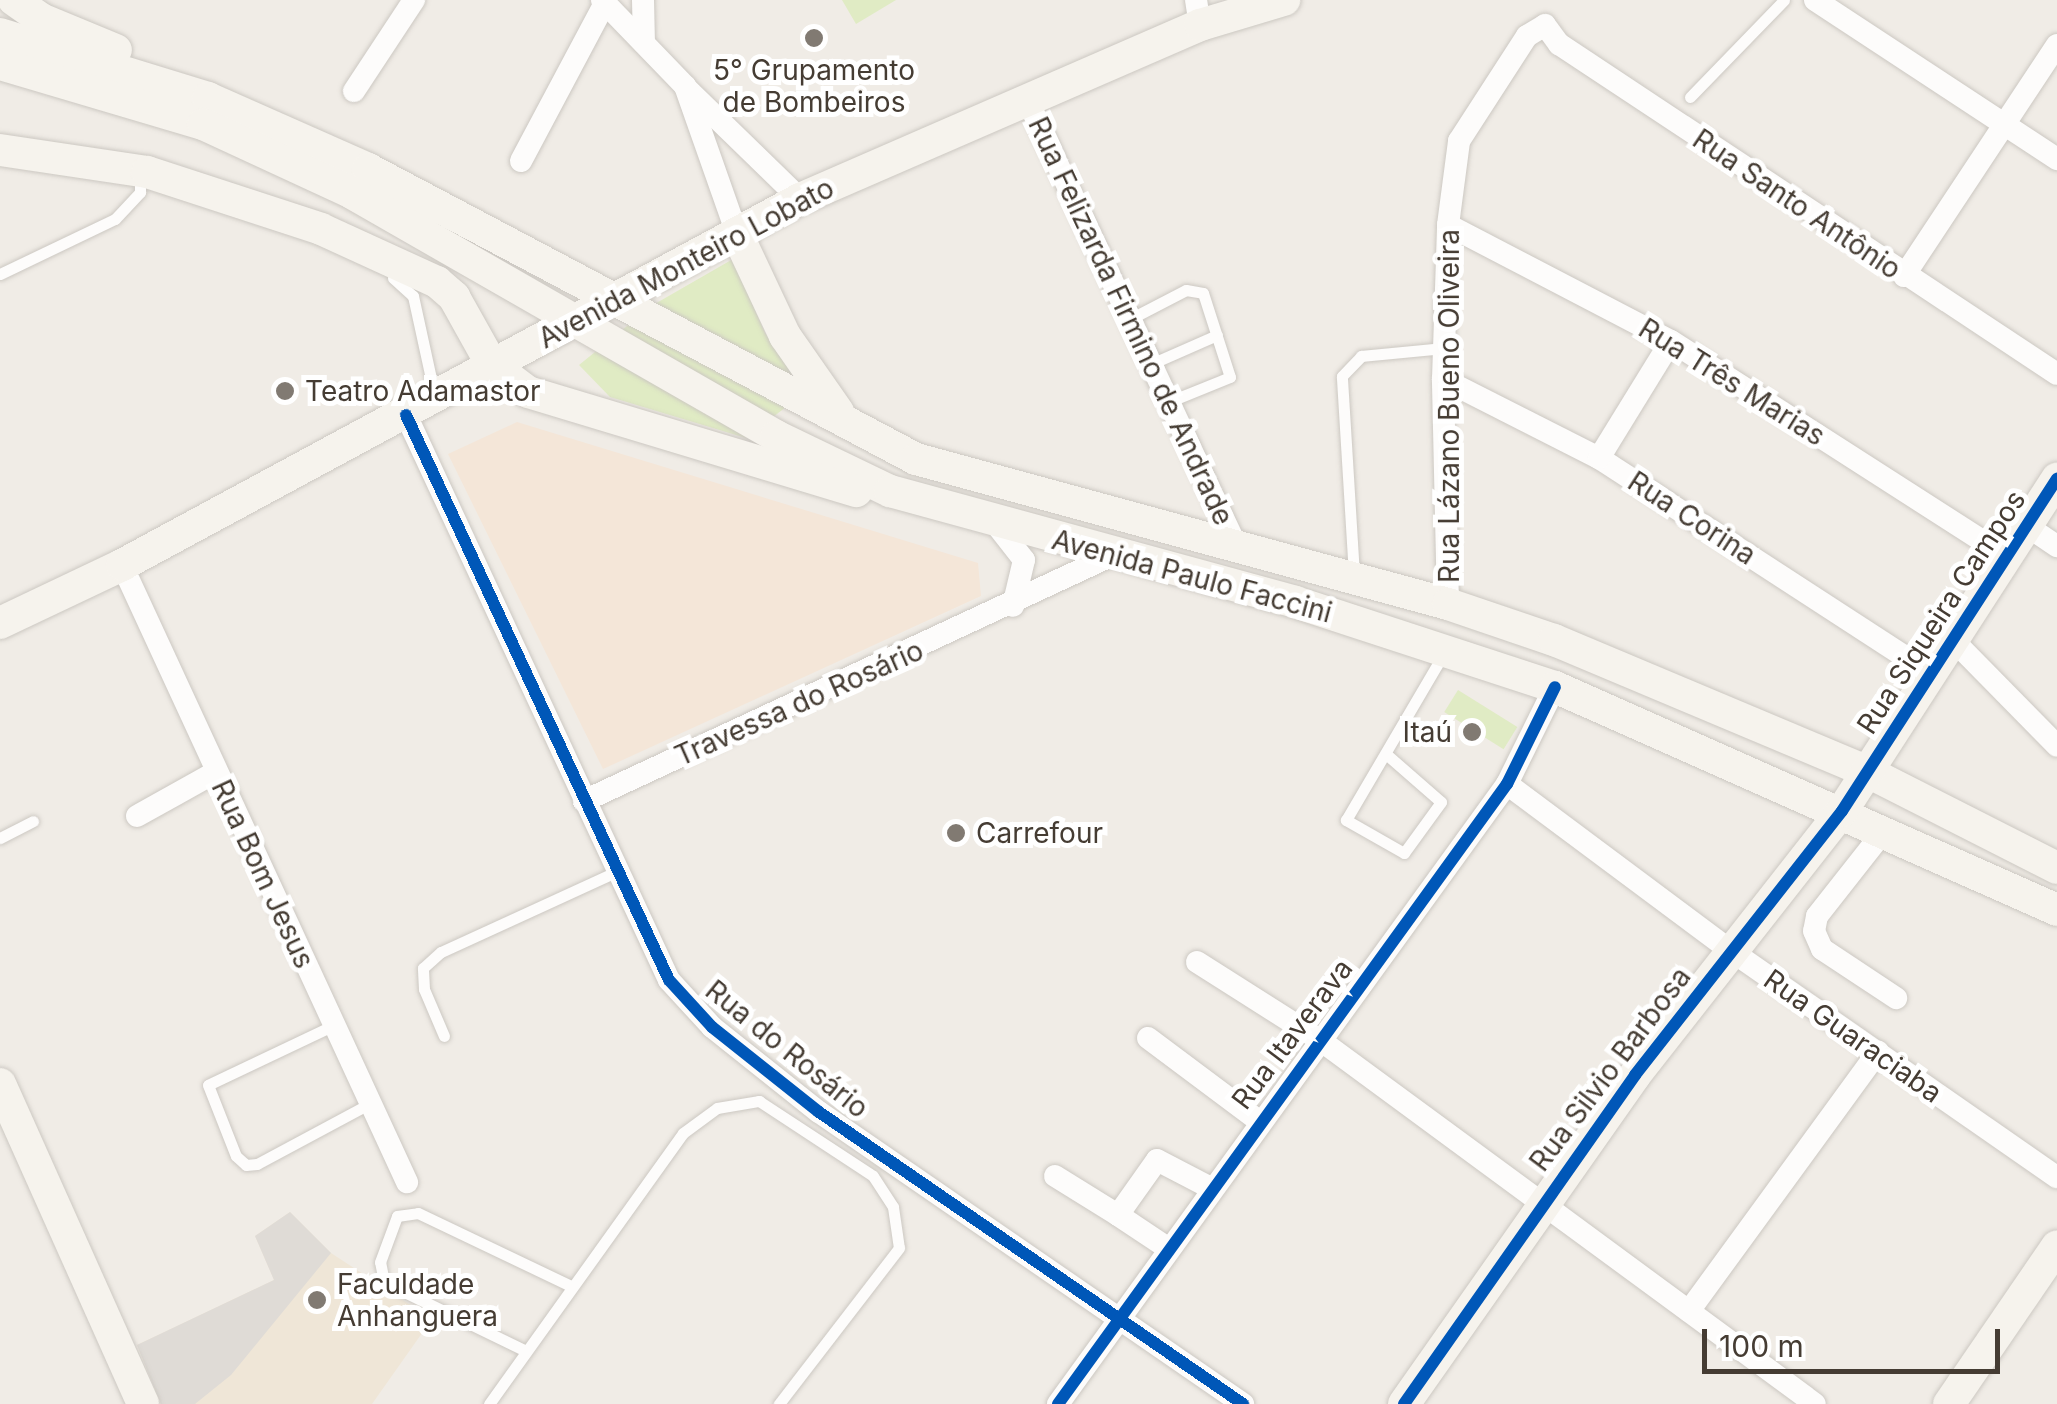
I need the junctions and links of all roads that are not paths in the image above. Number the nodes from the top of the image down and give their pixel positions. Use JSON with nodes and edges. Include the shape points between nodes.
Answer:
{"nodes":[{"id":1,"x":14,"y":0,"type":"edge"},
{"id":2,"x":414,"y":0,"type":"edge"},
{"id":3,"x":643,"y":0,"type":"edge"},
{"id":4,"x":1284,"y":0,"type":"edge"},
{"id":5,"x":1547,"y":0,"type":"edge"},
{"id":6,"x":1784,"y":0,"type":"edge"},
{"id":7,"x":1815,"y":0,"type":"edge"},
{"id":8,"x":603,"y":1,"type":"edge"},
{"id":9,"x":1198,"y":12,"type":"edge"},
{"id":10,"x":1545,"y":25,"type":"junction"},
{"id":11,"x":0,"y":34,"type":"edge"},
{"id":12,"x":644,"y":42,"type":"junction"},
{"id":13,"x":2057,"y":44,"type":"edge"},
{"id":14,"x":0,"y":64,"type":"edge"},
{"id":15,"x":684,"y":86,"type":"junction"},
{"id":16,"x":354,"y":91,"type":"dead end"},
{"id":17,"x":1026,"y":97,"type":"junction"},
{"id":18,"x":1690,"y":97,"type":"dead end"},
{"id":19,"x":208,"y":98,"type":"junction"},
{"id":20,"x":2005,"y":124,"type":"junction"},
{"id":21,"x":0,"y":150,"type":"edge"},
{"id":22,"x":2057,"y":158,"type":"edge"},
{"id":23,"x":521,"y":161,"type":"dead end"},
{"id":24,"x":144,"y":172,"type":"junction"},
{"id":25,"x":360,"y":181,"type":"junction"},
{"id":26,"x":800,"y":199,"type":"junction"},
{"id":27,"x":1448,"y":225,"type":"junction"},
{"id":28,"x":737,"y":234,"type":"junction"},
{"id":29,"x":0,"y":274,"type":"edge"},
{"id":30,"x":1904,"y":276,"type":"junction"},
{"id":31,"x":616,"y":299,"type":"junction"},
{"id":32,"x":1130,"y":318,"type":"junction"},
{"id":33,"x":576,"y":321,"type":"junction"},
{"id":34,"x":1217,"y":335,"type":"junction"},
{"id":35,"x":1671,"y":341,"type":"junction"},
{"id":36,"x":1444,"y":348,"type":"junction"},
{"id":37,"x":1151,"y":364,"type":"junction"},
{"id":38,"x":492,"y":365,"type":"junction"},
{"id":39,"x":2057,"y":374,"type":"edge"},
{"id":40,"x":1443,"y":378,"type":"junction"},
{"id":41,"x":435,"y":398,"type":"junction"},
{"id":42,"x":1168,"y":402,"type":"junction"},
{"id":43,"x":406,"y":414,"type":"junction"},
{"id":44,"x":848,"y":423,"type":"junction"},
{"id":45,"x":1600,"y":458,"type":"junction"},
{"id":46,"x":2057,"y":479,"type":"edge"},
{"id":47,"x":890,"y":491,"type":"junction"},
{"id":48,"x":995,"y":524,"type":"junction"},
{"id":49,"x":2027,"y":526,"type":"junction"},
{"id":50,"x":1236,"y":546,"type":"junction"},
{"id":51,"x":2057,"y":546,"type":"edge"},
{"id":52,"x":1116,"y":553,"type":"junction"},
{"id":53,"x":2007,"y":557,"type":"junction"},
{"id":54,"x":1151,"y":561,"type":"junction"},
{"id":55,"x":122,"y":565,"type":"junction"},
{"id":56,"x":1304,"y":565,"type":"junction"},
{"id":57,"x":1355,"y":579,"type":"junction"},
{"id":58,"x":1295,"y":602,"type":"junction"},
{"id":59,"x":1448,"y":604,"type":"junction"},
{"id":60,"x":1013,"y":606,"type":"junction"},
{"id":61,"x":0,"y":623,"type":"edge"},
{"id":62,"x":1554,"y":640,"type":"junction"},
{"id":63,"x":1953,"y":640,"type":"junction"},
{"id":64,"x":1445,"y":651,"type":"junction"},
{"id":65,"x":1931,"y":674,"type":"junction"},
{"id":66,"x":1555,"y":687,"type":"junction"},
{"id":67,"x":2057,"y":746,"type":"edge"},
{"id":68,"x":1386,"y":754,"type":"junction"},
{"id":69,"x":216,"y":772,"type":"junction"},
{"id":70,"x":1868,"y":772,"type":"junction"},
{"id":71,"x":1507,"y":784,"type":"junction"},
{"id":72,"x":584,"y":801,"type":"junction"},
{"id":73,"x":1842,"y":811,"type":"junction"},
{"id":74,"x":136,"y":816,"type":"dead end"},
{"id":75,"x":33,"y":821,"type":"dead end"},
{"id":76,"x":1884,"y":830,"type":"junction"},
{"id":77,"x":0,"y":838,"type":"edge"},
{"id":78,"x":2057,"y":868,"type":"edge"},
{"id":79,"x":616,"y":872,"type":"junction"},
{"id":80,"x":2057,"y":910,"type":"edge"},
{"id":81,"x":1730,"y":950,"type":"junction"},
{"id":82,"x":1198,"y":962,"type":"dead end"},
{"id":83,"x":1896,"y":998,"type":"dead end"},
{"id":84,"x":332,"y":1026,"type":"junction"},
{"id":85,"x":444,"y":1036,"type":"dead end"},
{"id":86,"x":1148,"y":1038,"type":"dead end"},
{"id":87,"x":1320,"y":1040,"type":"junction"},
{"id":88,"x":1878,"y":1052,"type":"junction"},
{"id":89,"x":0,"y":1084,"type":"edge"},
{"id":90,"x":369,"y":1104,"type":"junction"},
{"id":91,"x":1259,"y":1121,"type":"junction"},
{"id":92,"x":1054,"y":1176,"type":"dead end"},
{"id":93,"x":2057,"y":1177,"type":"edge"},
{"id":94,"x":406,"y":1182,"type":"dead end"},
{"id":95,"x":1209,"y":1187,"type":"junction"},
{"id":96,"x":1540,"y":1204,"type":"junction"},
{"id":97,"x":1118,"y":1215,"type":"junction"},
{"id":98,"x":1166,"y":1247,"type":"junction"},
{"id":99,"x":2056,"y":1249,"type":"edge"},
{"id":100,"x":571,"y":1286,"type":"junction"},
{"id":101,"x":1690,"y":1311,"type":"junction"},
{"id":102,"x":1116,"y":1317,"type":"junction"},
{"id":103,"x":526,"y":1351,"type":"junction"},
{"id":104,"x":143,"y":1404,"type":"edge"},
{"id":105,"x":489,"y":1404,"type":"edge"},
{"id":106,"x":778,"y":1404,"type":"edge"},
{"id":107,"x":1058,"y":1404,"type":"edge"},
{"id":108,"x":1243,"y":1404,"type":"edge"},
{"id":109,"x":1404,"y":1404,"type":"edge"},
{"id":110,"x":1815,"y":1404,"type":"edge"},
{"id":111,"x":1949,"y":1404,"type":"edge"}],
"edges":[{"from":1,"to":19,"type":"main road"},
{"from":2,"to":16,"type":"street"},
{"from":3,"to":12,"type":"street"},
{"from":4,"to":9,"type":"main road","name":"Avenida Monteiro Lobato"},
{"from":5,"to":10,"type":"street"},
{"from":6,"to":18,"type":"lane"},
{"from":7,"to":20,"type":"street"},
{"from":8,"to":12,"type":"street"},
{"from":8,"to":23,"type":"street"},
{"from":9,"to":17,"type":"main road","name":"Avenida Monteiro Lobato"},
{"from":10,"to":27,"type":"street","name":"Rua Lázano Bueno Oliveira","via":[[1528,36],[1458,141]]},
{"from":10,"to":30,"type":"street","name":"Rua Santo Antônio","via":[[1559,44]]},
{"from":11,"to":19,"type":"main road"},
{"from":12,"to":15,"type":"street"},
{"from":13,"to":20,"type":"street"},
{"from":14,"to":25,"type":"main road","via":[[203,124]]},
{"from":15,"to":26,"type":"street"},
{"from":15,"to":28,"type":"street"},
{"from":17,"to":26,"type":"main road","name":"Avenida Monteiro Lobato"},
{"from":17,"to":32,"type":"street","name":"Rua Felizarda Firmino de Andrade"},
{"from":19,"to":25,"type":"main road"},
{"from":20,"to":22,"type":"street"},
{"from":20,"to":30,"type":"street"},
{"from":21,"to":24,"type":"main road"},
{"from":24,"to":29,"type":"lane","via":[[140,192],[115,219]]},
{"from":24,"to":38,"type":"main road","via":[[321,228],[438,282],[454,297]]},
{"from":24,"to":41,"type":"lane","via":[[175,192],[273,224],[401,282],[420,318]]},
{"from":25,"to":31,"type":"main road","name":"Avenida Paulo Faccini"},
{"from":25,"to":33,"type":"main road","name":"Avenida Paulo Faccini"},
{"from":26,"to":28,"type":"main road","name":"Avenida Monteiro Lobato"},
{"from":27,"to":35,"type":"street","name":"Rua Três Marias"},
{"from":27,"to":36,"type":"street","name":"Rua Lázano Bueno Oliveira"},
{"from":28,"to":31,"type":"main road","name":"Avenida Monteiro Lobato"},
{"from":28,"to":44,"type":"main road","via":[[785,336]]},
{"from":30,"to":39,"type":"street","name":"Rua Santo Antônio"},
{"from":31,"to":33,"type":"main road","name":"Avenida Monteiro Lobato"},
{"from":31,"to":44,"type":"main road","name":"Avenida Paulo Faccini"},
{"from":32,"to":34,"type":"lane","via":[[1194,288],[1203,293]]},
{"from":32,"to":37,"type":"street","name":"Rua Felizarda Firmino de Andrade"},
{"from":33,"to":38,"type":"main road","name":"Avenida Monteiro Lobato"},
{"from":33,"to":47,"type":"main road","name":"Avenida Paulo Faccini","via":[[776,436]]},
{"from":34,"to":37,"type":"lane"},
{"from":34,"to":42,"type":"lane","via":[[1230,377]]},
{"from":35,"to":45,"type":"street"},
{"from":35,"to":53,"type":"street","name":"Rua Três Marias"},
{"from":36,"to":40,"type":"street","name":"Rua Lázano Bueno Oliveira"},
{"from":36,"to":57,"type":"lane","via":[[1360,356],[1342,376]]},
{"from":37,"to":42,"type":"street","name":"Rua Felizarda Firmino de Andrade"},
{"from":38,"to":41,"type":"main road","name":"Avenida Monteiro Lobato"},
{"from":38,"to":47,"type":"main road","via":[[528,392],[848,490]]},
{"from":40,"to":45,"type":"street","name":"Rua Corina"},
{"from":40,"to":59,"type":"street","name":"Rua Lázano Bueno Oliveira"},
{"from":41,"to":43,"type":"main road","name":"Avenida Monteiro Lobato"},
{"from":42,"to":50,"type":"street","name":"Rua Felizarda Firmino de Andrade"},
{"from":43,"to":55,"type":"main road","name":"Avenida Monteiro Lobato"},
{"from":43,"to":72,"type":"street","name":"Rua do Rosário"},
{"from":44,"to":50,"type":"main road","name":"Avenida Paulo Faccini","via":[[916,459]]},
{"from":45,"to":65,"type":"street","name":"Rua Corina"},
{"from":46,"to":49,"type":"main road","name":"Rua Siqueira Campos"},
{"from":47,"to":48,"type":"main road","name":"Avenida Paulo Faccini"},
{"from":48,"to":52,"type":"main road","name":"Avenida Paulo Faccini"},
{"from":48,"to":60,"type":"street","via":[[1024,560]]},
{"from":49,"to":51,"type":"street"},
{"from":49,"to":53,"type":"main road","name":"Rua Siqueira Campos"},
{"from":50,"to":56,"type":"main road","name":"Avenida Paulo Faccini"},
{"from":52,"to":54,"type":"main road","name":"Avenida Paulo Faccini"},
{"from":52,"to":60,"type":"street","name":"Travessa do Rosário"},
{"from":53,"to":63,"type":"main road","name":"Rua Siqueira Campos"},
{"from":54,"to":56,"type":"main road","via":[[1167,544],[1275,570]]},
{"from":54,"to":58,"type":"main road","name":"Avenida Paulo Faccini"},
{"from":55,"to":61,"type":"main road","name":"Avenida Monteiro Lobato"},
{"from":55,"to":69,"type":"street","name":"Rua Bom Jesus"},
{"from":56,"to":57,"type":"main road","name":"Avenida Paulo Faccini"},
{"from":57,"to":59,"type":"main road","name":"Avenida Paulo Faccini"},
{"from":58,"to":62,"type":"main road","via":[[1336,598],[1534,660],[1546,656]]},
{"from":58,"to":64,"type":"main road","name":"Avenida Paulo Faccini"},
{"from":59,"to":62,"type":"main road","name":"Avenida Paulo Faccini"},
{"from":60,"to":72,"type":"street","name":"Travessa do Rosário"},
{"from":62,"to":70,"type":"main road","name":"Avenida Paulo Faccini"},
{"from":63,"to":65,"type":"main road","name":"Rua Siqueira Campos"},
{"from":63,"to":67,"type":"street"},
{"from":64,"to":66,"type":"main road","name":"Avenida Paulo Faccini"},
{"from":64,"to":68,"type":"lane"},
{"from":65,"to":70,"type":"main road","name":"Rua Siqueira Campos"},
{"from":66,"to":71,"type":"street","name":"Rua Itaverava"},
{"from":66,"to":73,"type":"main road","name":"Avenida Paulo Faccini"},
{"from":68,"to":68,"type":"lane","via":[[1442,802],[1404,853],[1346,820]]},
{"from":69,"to":74,"type":"street"},
{"from":69,"to":84,"type":"street","name":"Rua Bom Jesus"},
{"from":70,"to":73,"type":"main road","name":"Rua Silvio Barbosa"},
{"from":70,"to":78,"type":"main road","name":"Avenida Paulo Faccini"},
{"from":71,"to":81,"type":"street","name":"Rua Guaraciaba"},
{"from":71,"to":87,"type":"street","name":"Rua Itaverava"},
{"from":72,"to":79,"type":"street","name":"Rua do Rosário"},
{"from":73,"to":76,"type":"main road","name":"Avenida Paulo Faccini"},
{"from":73,"to":81,"type":"main road","name":"Rua Silvio Barbosa"},
{"from":75,"to":77,"type":"lane"},
{"from":76,"to":80,"type":"main road","name":"Avenida Paulo Faccini"},
{"from":76,"to":83,"type":"street","via":[[1817,916],[1814,930],[1822,948]]},
{"from":79,"to":85,"type":"lane","via":[[441,952],[424,968],[424,989]]},
{"from":79,"to":102,"type":"street","name":"Rua do Rosário","via":[[669,980],[712,1027],[819,1112]]},
{"from":81,"to":88,"type":"street","name":"Rua Guaraciaba"},
{"from":81,"to":96,"type":"main road","name":"Rua Silvio Barbosa"},
{"from":82,"to":87,"type":"street"},
{"from":84,"to":90,"type":"street","name":"Rua Bom Jesus"},
{"from":84,"to":90,"type":"lane","via":[[208,1084],[236,1156],[257,1164]]},
{"from":86,"to":91,"type":"street"},
{"from":87,"to":91,"type":"street","name":"Rua Itaverava"},
{"from":87,"to":96,"type":"street"},
{"from":88,"to":93,"type":"street","name":"Rua Guaraciaba"},
{"from":88,"to":101,"type":"street"},
{"from":89,"to":104,"type":"main road"},
{"from":90,"to":94,"type":"street","name":"Rua Bom Jesus"},
{"from":91,"to":95,"type":"street","name":"Rua Itaverava"},
{"from":92,"to":97,"type":"street"},
{"from":95,"to":97,"type":"street","via":[[1156,1160]]},
{"from":95,"to":98,"type":"street","name":"Rua Itaverava"},
{"from":96,"to":101,"type":"street"},
{"from":96,"to":109,"type":"main road","name":"Rua Silvio Barbosa"},
{"from":97,"to":98,"type":"street"},
{"from":98,"to":102,"type":"street","name":"Rua Itaverava"},
{"from":99,"to":111,"type":"main road"},
{"from":100,"to":103,"type":"lane"},
{"from":100,"to":103,"type":"lane","via":[[418,1213],[398,1216],[380,1262],[384,1282]]},
{"from":100,"to":106,"type":"lane","via":[[683,1133],[717,1108],[760,1101],[873,1176],[893,1207],[898,1248]]},
{"from":101,"to":110,"type":"street"},
{"from":102,"to":107,"type":"street","name":"Rua Itaverava"},
{"from":102,"to":108,"type":"street","name":"Rua do Rosário"},
{"from":103,"to":105,"type":"lane"}]}
